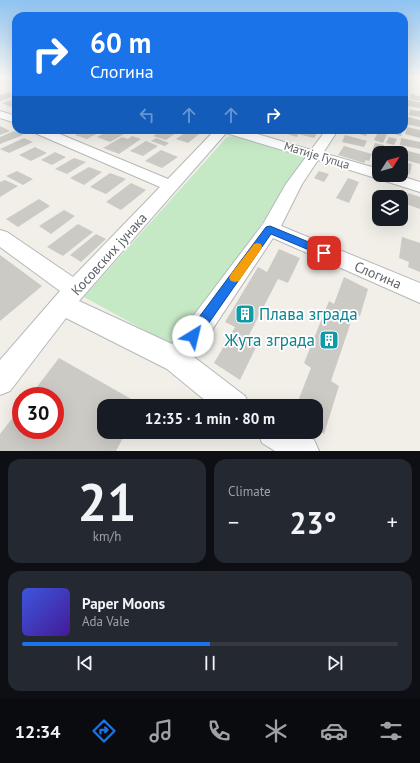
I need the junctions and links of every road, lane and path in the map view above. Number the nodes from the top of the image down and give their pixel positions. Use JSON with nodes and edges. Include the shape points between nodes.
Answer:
{"nodes":[{"id":1,"x":0,"y":114,"type":"edge"},
{"id":2,"x":12,"y":118,"type":"edge"},
{"id":3,"x":48,"y":134,"type":"edge"},
{"id":4,"x":218,"y":134,"type":"edge"},
{"id":5,"x":245,"y":134,"type":"edge"},
{"id":6,"x":329,"y":134,"type":"edge"},
{"id":7,"x":316,"y":155,"type":"junction"},
{"id":8,"x":372,"y":172,"type":"edge"},
{"id":9,"x":406,"y":182,"type":"edge"},
{"id":10,"x":171,"y":186,"type":"junction"},
{"id":11,"x":420,"y":186,"type":"edge"},
{"id":12,"x":270,"y":229,"type":"junction"},
{"id":13,"x":0,"y":237,"type":"edge"},
{"id":14,"x":420,"y":294,"type":"edge"},
{"id":15,"x":69,"y":297,"type":"junction"},
{"id":16,"x":176,"y":360,"type":"junction"},
{"id":17,"x":0,"y":381,"type":"edge"},
{"id":18,"x":227,"y":399,"type":"edge"},
{"id":19,"x":284,"y":439,"type":"edge"},
{"id":20,"x":303,"y":451,"type":"edge"}],
"edges":[{"from":1,"to":2,"type":"street"},
{"from":3,"to":10,"type":"street"},
{"from":4,"to":10,"type":"street","name":"Косовских јунака"},
{"from":5,"to":7,"type":"street","name":"Матије Гупца"},
{"from":6,"to":7,"type":"street"},
{"from":7,"to":8,"type":"street","name":"Матије Гупца"},
{"from":7,"to":12,"type":"street","via":[[294,184]]},
{"from":9,"to":11,"type":"street"},
{"from":10,"to":15,"type":"street","name":"Косовских јунака"},
{"from":12,"to":14,"type":"street","name":"Слогина"},
{"from":12,"to":16,"type":"street"},
{"from":13,"to":15,"type":"street"},
{"from":15,"to":16,"type":"street"},
{"from":15,"to":17,"type":"street","name":"Косовских јунака"},
{"from":16,"to":18,"type":"street"},
{"from":19,"to":20,"type":"street"}]}
